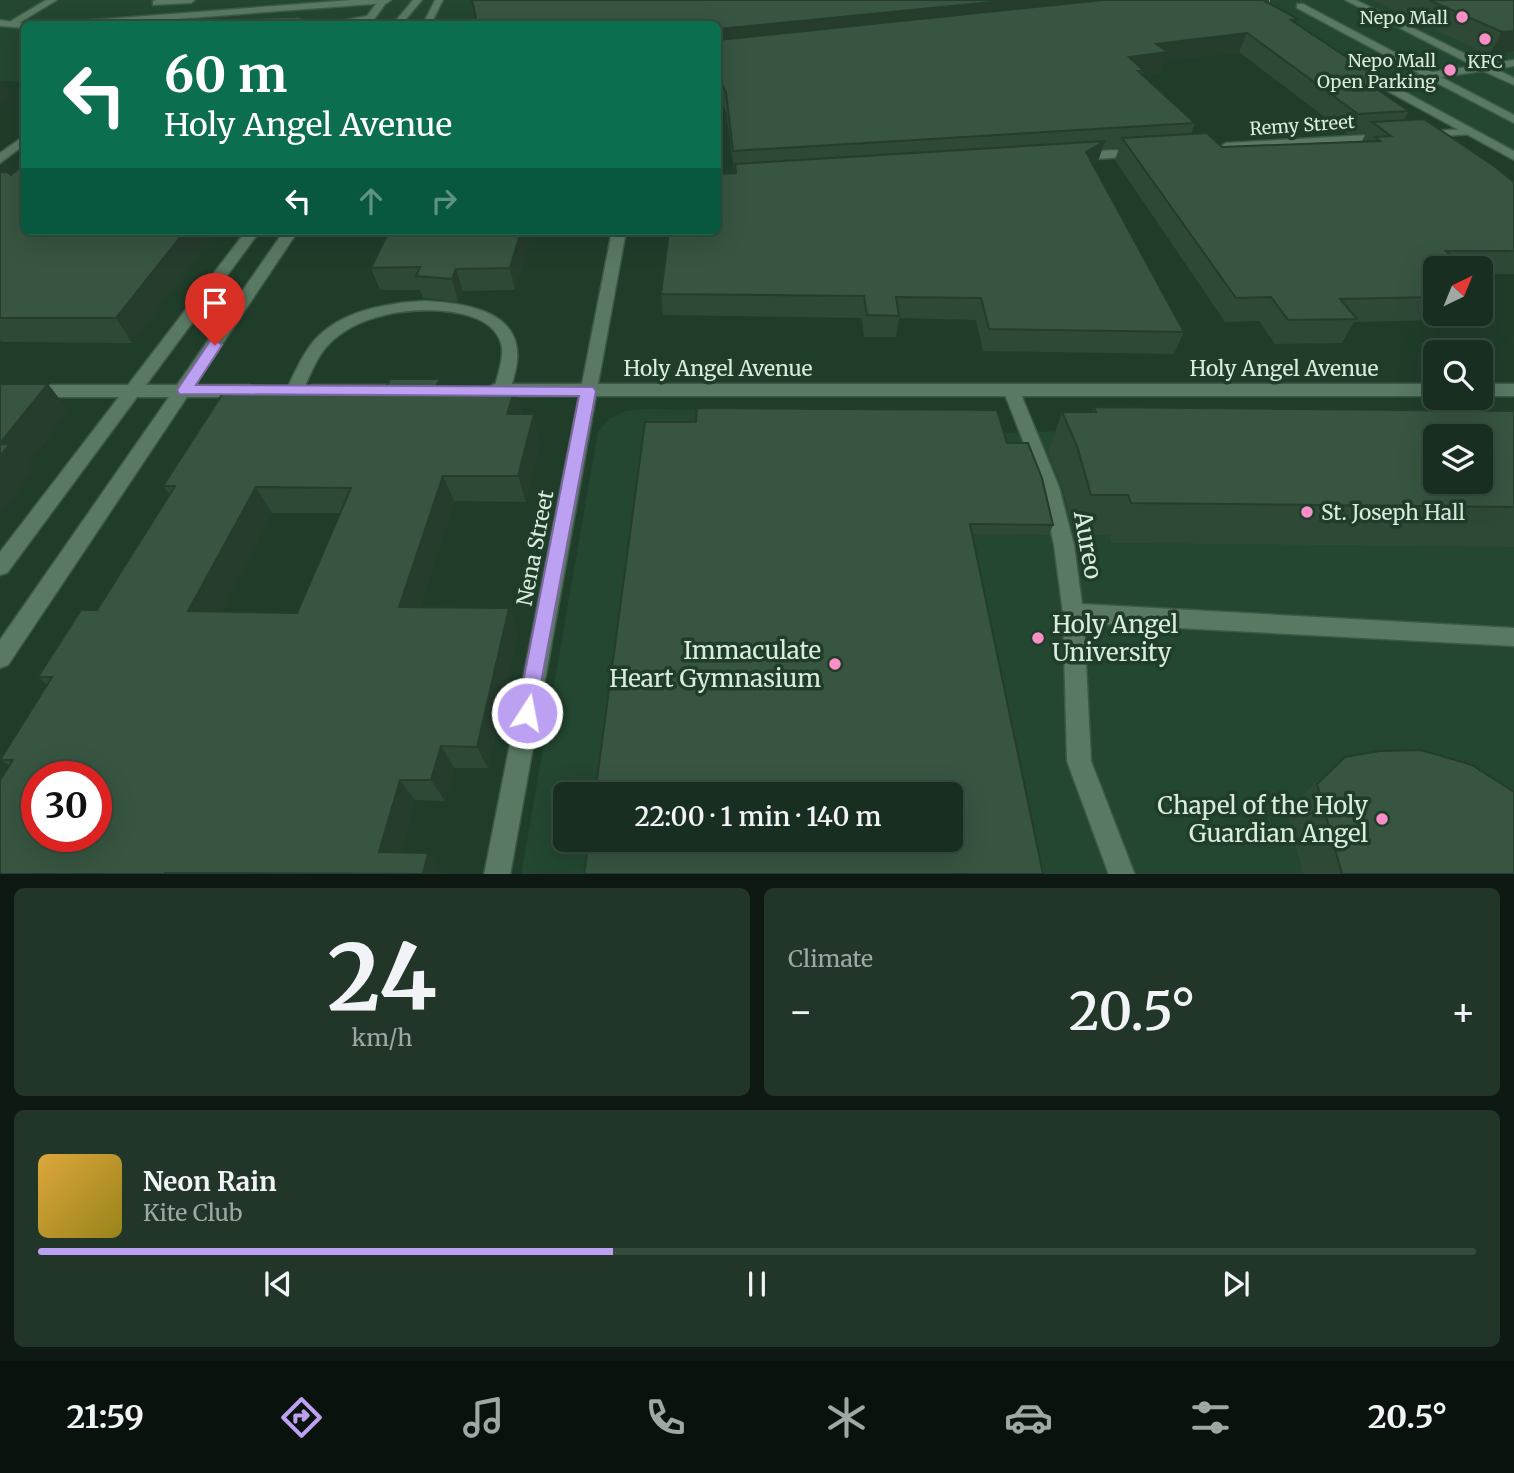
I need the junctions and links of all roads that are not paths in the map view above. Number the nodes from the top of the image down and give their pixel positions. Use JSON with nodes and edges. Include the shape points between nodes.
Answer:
{"nodes":[{"id":1,"x":53,"y":0,"type":"edge"},
{"id":2,"x":191,"y":0,"type":"edge"},
{"id":3,"x":386,"y":0,"type":"edge"},
{"id":4,"x":418,"y":0,"type":"edge"},
{"id":5,"x":439,"y":0,"type":"edge"},
{"id":6,"x":1349,"y":0,"type":"edge"},
{"id":7,"x":156,"y":3,"type":"dead end"},
{"id":8,"x":1300,"y":6,"type":"dead end"},
{"id":9,"x":1379,"y":15,"type":"junction"},
{"id":10,"x":1355,"y":19,"type":"dead end"},
{"id":11,"x":1343,"y":20,"type":"dead end"},
{"id":12,"x":176,"y":21,"type":"edge"},
{"id":13,"x":336,"y":21,"type":"edge"},
{"id":14,"x":400,"y":21,"type":"edge"},
{"id":15,"x":428,"y":21,"type":"edge"},
{"id":16,"x":1332,"y":22,"type":"junction"},
{"id":17,"x":0,"y":23,"type":"edge"},
{"id":18,"x":11,"y":24,"type":"junction"},
{"id":19,"x":21,"y":25,"type":"edge"},
{"id":20,"x":1514,"y":63,"type":"edge"},
{"id":21,"x":1482,"y":66,"type":"junction"},
{"id":22,"x":1357,"y":70,"type":"edge"},
{"id":23,"x":1431,"y":75,"type":"junction"},
{"id":24,"x":1514,"y":82,"type":"edge"},
{"id":25,"x":1380,"y":83,"type":"junction"},
{"id":26,"x":1514,"y":120,"type":"edge"},
{"id":27,"x":1470,"y":132,"type":"junction"},
{"id":28,"x":1415,"y":135,"type":"edge"},
{"id":29,"x":1401,"y":136,"type":"edge"},
{"id":30,"x":21,"y":142,"type":"edge"},
{"id":31,"x":1219,"y":148,"type":"edge"},
{"id":32,"x":1150,"y":152,"type":"edge"},
{"id":33,"x":1514,"y":156,"type":"edge"},
{"id":34,"x":1,"y":157,"type":"edge"},
{"id":35,"x":1066,"y":157,"type":"edge"},
{"id":36,"x":250,"y":235,"type":"edge"},
{"id":37,"x":288,"y":235,"type":"edge"},
{"id":38,"x":618,"y":235,"type":"edge"},
{"id":39,"x":131,"y":390,"type":"junction"},
{"id":40,"x":185,"y":390,"type":"junction"},
{"id":41,"x":502,"y":390,"type":"junction"},
{"id":42,"x":1423,"y":390,"type":"edge"},
{"id":43,"x":1493,"y":390,"type":"edge"},
{"id":44,"x":1514,"y":390,"type":"edge"},
{"id":45,"x":0,"y":391,"type":"edge"},
{"id":46,"x":280,"y":391,"type":"junction"},
{"id":47,"x":418,"y":391,"type":"edge"},
{"id":48,"x":474,"y":391,"type":"edge"},
{"id":49,"x":588,"y":391,"type":"junction"},
{"id":50,"x":1012,"y":392,"type":"junction"},
{"id":51,"x":0,"y":567,"type":"edge"},
{"id":52,"x":1073,"y":613,"type":"junction"},
{"id":53,"x":1514,"y":637,"type":"edge"},
{"id":54,"x":0,"y":658,"type":"edge"},
{"id":55,"x":497,"y":874,"type":"edge"},
{"id":56,"x":1122,"y":874,"type":"edge"}],
"edges":[{"from":1,"to":18,"type":"street"},
{"from":2,"to":7,"type":"street"},
{"from":3,"to":12,"type":"street"},
{"from":3,"to":13,"type":"street","via":[[370,19]]},
{"from":4,"to":14,"type":"street"},
{"from":5,"to":15,"type":"street"},
{"from":6,"to":9,"type":"street"},
{"from":8,"to":16,"type":"street"},
{"from":9,"to":10,"type":"street"},
{"from":9,"to":21,"type":"street"},
{"from":11,"to":16,"type":"street"},
{"from":16,"to":23,"type":"street"},
{"from":17,"to":18,"type":"street"},
{"from":18,"to":19,"type":"street"},
{"from":20,"to":21,"type":"street"},
{"from":21,"to":23,"type":"street"},
{"from":21,"to":24,"type":"street"},
{"from":22,"to":25,"type":"street"},
{"from":23,"to":25,"type":"street"},
{"from":23,"to":26,"type":"street"},
{"from":25,"to":27,"type":"street"},
{"from":27,"to":28,"type":"street"},
{"from":27,"to":33,"type":"street"},
{"from":29,"to":31,"type":"street","name":"Remy Street"},
{"from":30,"to":34,"type":"street"},
{"from":32,"to":35,"type":"street"},
{"from":36,"to":39,"type":"street"},
{"from":37,"to":40,"type":"street"},
{"from":38,"to":49,"type":"street","name":"Nena Street"},
{"from":39,"to":40,"type":"street"},
{"from":39,"to":45,"type":"street"},
{"from":39,"to":51,"type":"street"},
{"from":40,"to":46,"type":"street"},
{"from":40,"to":54,"type":"street"},
{"from":41,"to":46,"type":"street","via":[[509,344],[497,325],[460,309],[410,306],[357,319],[326,338]]},
{"from":41,"to":48,"type":"street","name":"Holy Angel Avenue"},
{"from":41,"to":49,"type":"street","name":"Holy Angel Avenue"},
{"from":42,"to":50,"type":"street","name":"Holy Angel Avenue"},
{"from":43,"to":44,"type":"street"},
{"from":46,"to":47,"type":"street"},
{"from":49,"to":50,"type":"street","name":"Holy Angel Avenue"},
{"from":49,"to":55,"type":"street","name":"Nena Street"},
{"from":50,"to":52,"type":"street","name":"Aureo","via":[[1050,487]]},
{"from":52,"to":53,"type":"street"},
{"from":52,"to":56,"type":"street","name":"Aureo","via":[[1079,761]]}]}
